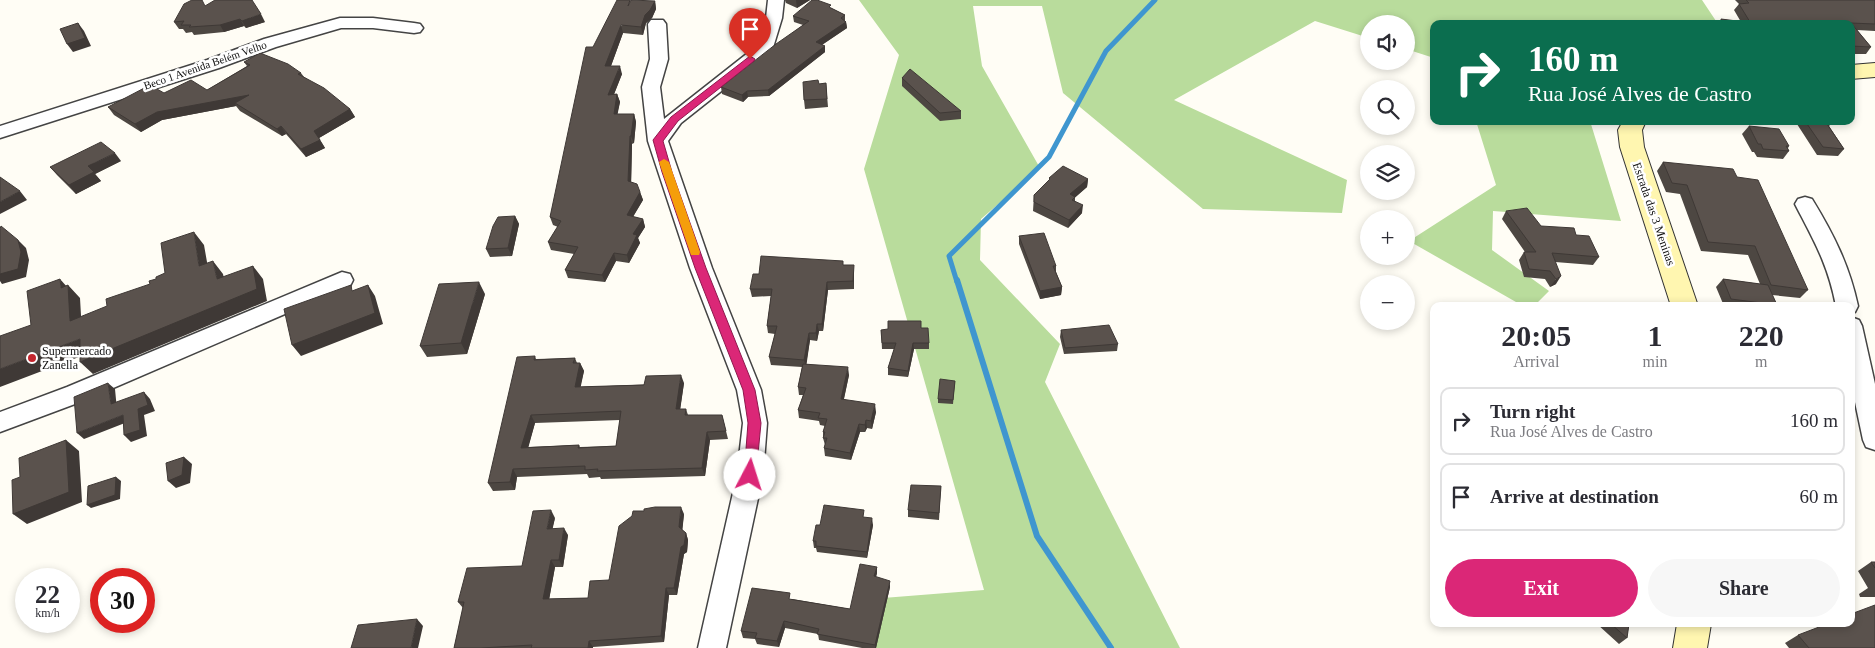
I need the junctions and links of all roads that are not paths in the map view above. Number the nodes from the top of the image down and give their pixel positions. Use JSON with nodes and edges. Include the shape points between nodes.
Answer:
{"nodes":[{"id":1,"x":775,"y":9,"type":"edge"},
{"id":2,"x":658,"y":24,"type":"dead end"},
{"id":3,"x":414,"y":28,"type":"dead end"},
{"id":4,"x":1875,"y":70,"type":"edge"},
{"id":5,"x":1855,"y":72,"type":"edge"},
{"id":6,"x":1633,"y":125,"type":"edge"},
{"id":7,"x":0,"y":132,"type":"edge"},
{"id":8,"x":658,"y":140,"type":"junction"},
{"id":9,"x":1805,"y":204,"type":"dead end"},
{"id":10,"x":342,"y":280,"type":"dead end"},
{"id":11,"x":1684,"y":302,"type":"edge"},
{"id":12,"x":1846,"y":302,"type":"edge"},
{"id":13,"x":1855,"y":345,"type":"edge"},
{"id":14,"x":0,"y":422,"type":"edge"},
{"id":15,"x":1875,"y":440,"type":"edge"},
{"id":16,"x":1694,"y":627,"type":"edge"},
{"id":17,"x":712,"y":648,"type":"edge"},
{"id":18,"x":1690,"y":648,"type":"edge"}],
"edges":[{"from":1,"to":8,"type":"street","via":[[766,47],[674,119]]},
{"from":2,"to":8,"type":"street","via":[[659,59],[651,88]]},
{"from":3,"to":7,"type":"street","name":"Beco 1 Avenida Belém Velho","via":[[340,23]]},
{"from":4,"to":5,"type":"main road"},
{"from":6,"to":11,"type":"main road","name":"Estrada das 3 Meninas","via":[[1630,130],[1632,147]]},
{"from":8,"to":17,"type":"street","via":[[701,268],[749,390],[755,423],[750,475]]},
{"from":9,"to":12,"type":"street","via":[[1833,256]]},
{"from":10,"to":14,"type":"street","via":[[75,394]]},
{"from":13,"to":15,"type":"street"},
{"from":16,"to":18,"type":"main road"}]}
